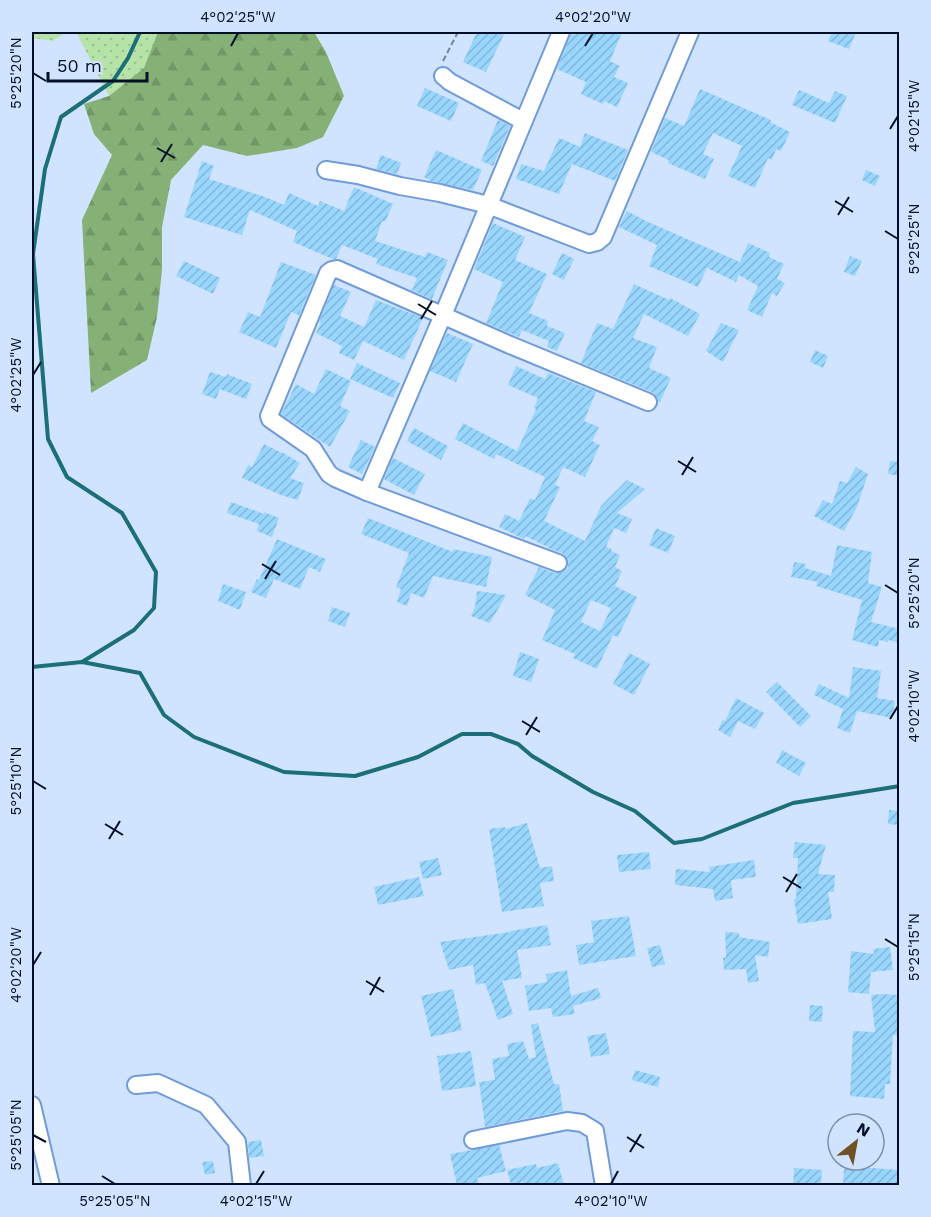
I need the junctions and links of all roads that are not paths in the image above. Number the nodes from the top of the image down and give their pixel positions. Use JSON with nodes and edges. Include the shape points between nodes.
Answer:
{"nodes":[{"id":1,"x":561,"y":32,"type":"edge"},
{"id":2,"x":690,"y":32,"type":"edge"},
{"id":3,"x":443,"y":76,"type":"road end"},
{"id":4,"x":524,"y":121,"type":"junction"},
{"id":5,"x":326,"y":170,"type":"dead end"},
{"id":6,"x":488,"y":205,"type":"junction"},
{"id":7,"x":443,"y":315,"type":"junction"},
{"id":8,"x":648,"y":402,"type":"dead end"},
{"id":9,"x":368,"y":492,"type":"junction"},
{"id":10,"x":558,"y":563,"type":"dead end"},
{"id":11,"x":136,"y":1085,"type":"dead end"},
{"id":12,"x":32,"y":1105,"type":"edge"},
{"id":13,"x":473,"y":1140,"type":"dead end"},
{"id":14,"x":51,"y":1185,"type":"edge"},
{"id":15,"x":242,"y":1185,"type":"edge"},
{"id":16,"x":604,"y":1185,"type":"edge"}],
"edges":[{"from":1,"to":4,"type":"street"},
{"from":2,"to":6,"type":"street","via":[[603,237],[589,244]]},
{"from":3,"to":4,"type":"street"},
{"from":4,"to":6,"type":"street"},
{"from":5,"to":6,"type":"street"},
{"from":6,"to":7,"type":"street"},
{"from":7,"to":8,"type":"street"},
{"from":7,"to":9,"type":"street"},
{"from":7,"to":9,"type":"street","via":[[337,269],[328,273],[269,416],[313,448],[328,474]]},
{"from":9,"to":10,"type":"street"},
{"from":11,"to":15,"type":"street","via":[[158,1083],[206,1105],[237,1142]]},
{"from":12,"to":14,"type":"street"},
{"from":13,"to":16,"type":"street","via":[[567,1121],[582,1123],[595,1131]]}]}
